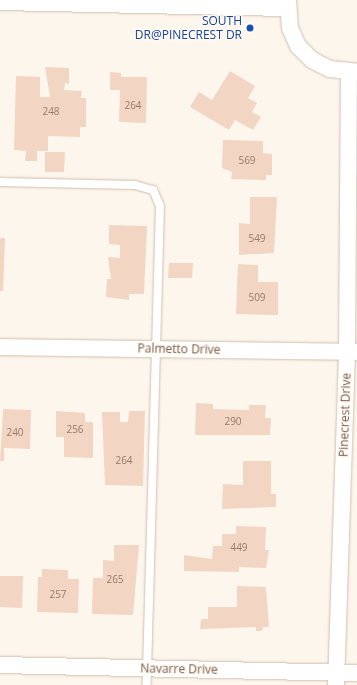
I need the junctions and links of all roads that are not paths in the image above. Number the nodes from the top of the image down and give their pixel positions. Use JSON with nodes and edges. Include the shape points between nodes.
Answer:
{"nodes":[{"id":1,"x":0,"y":2,"type":"edge"},
{"id":2,"x":164,"y":2,"type":"edge"},
{"id":3,"x":288,"y":4,"type":"edge"},
{"id":4,"x":353,"y":72,"type":"edge"},
{"id":5,"x":0,"y":182,"type":"edge"},
{"id":6,"x":0,"y":347,"type":"edge"},
{"id":7,"x":157,"y":349,"type":"junction"},
{"id":8,"x":352,"y":352,"type":"edge"},
{"id":9,"x":0,"y":665,"type":"edge"},
{"id":10,"x":147,"y":668,"type":"junction"},
{"id":11,"x":357,"y":673,"type":"edge"},
{"id":12,"x":337,"y":678,"type":"edge"},
{"id":13,"x":147,"y":685,"type":"edge"}],
"edges":[{"from":1,"to":2,"type":"street"},
{"from":2,"to":3,"type":"street"},
{"from":3,"to":4,"type":"street","via":[[293,34],[312,60],[330,69]]},
{"from":4,"to":8,"type":"street","name":"Pinecrest Drive"},
{"from":5,"to":7,"type":"lane","via":[[135,185],[153,190],[160,206]]},
{"from":6,"to":7,"type":"street","name":"Palmetto Drive"},
{"from":7,"to":8,"type":"street","name":"Palmetto Drive"},
{"from":7,"to":10,"type":"lane"},
{"from":8,"to":12,"type":"street","name":"Pinecrest Drive"},
{"from":9,"to":10,"type":"street","name":"Navarre Drive"},
{"from":10,"to":12,"type":"street","name":"Navarre Drive"},
{"from":10,"to":13,"type":"lane"},
{"from":11,"to":12,"type":"street","name":"Navarre Drive"}]}
